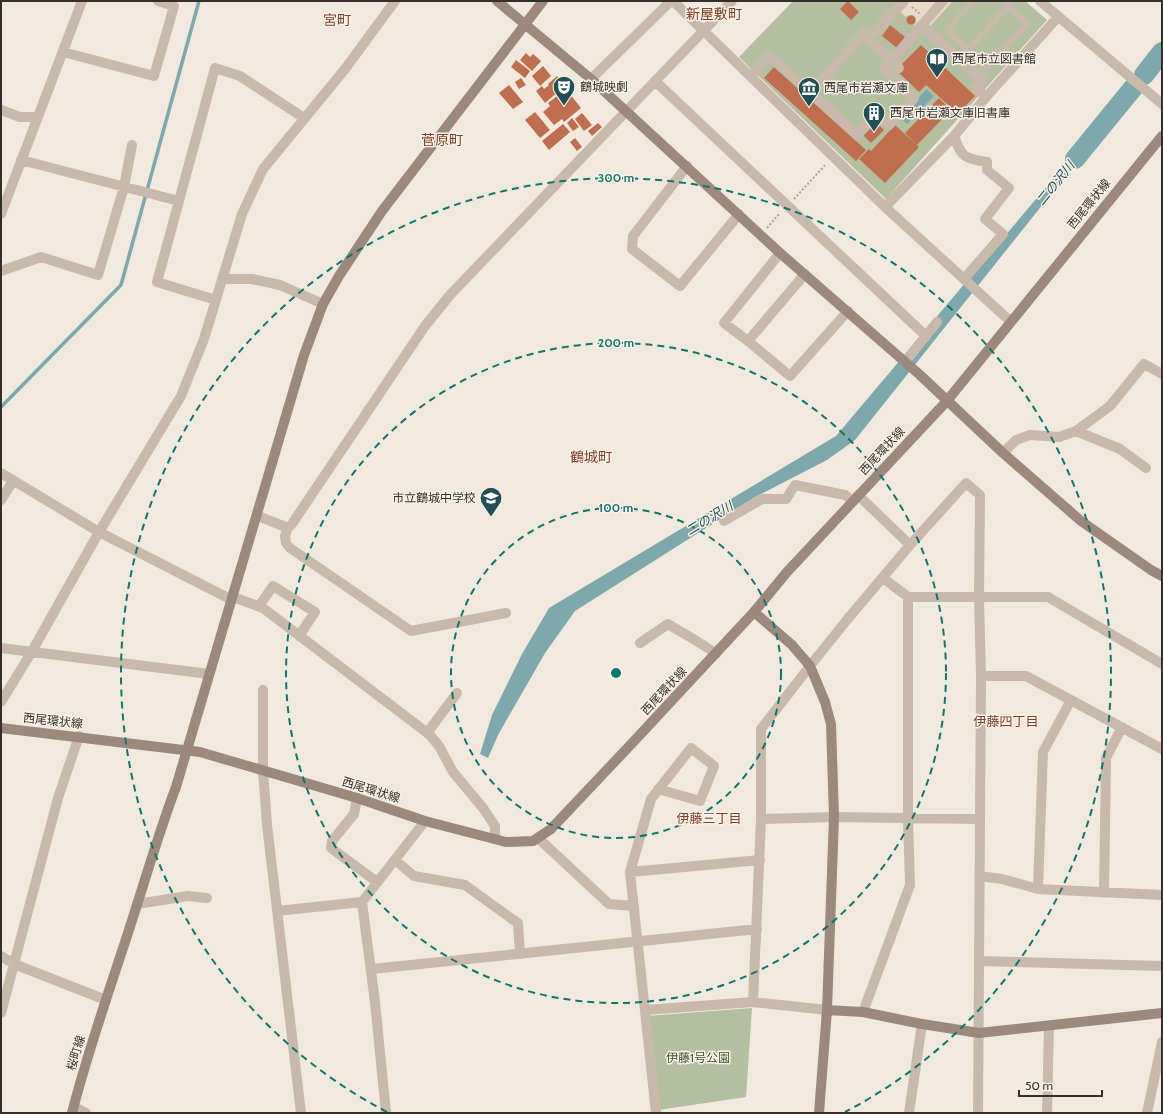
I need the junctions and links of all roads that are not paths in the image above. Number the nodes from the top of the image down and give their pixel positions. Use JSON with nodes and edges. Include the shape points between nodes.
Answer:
{"nodes":[{"id":1,"x":82,"y":1,"type":"edge"},
{"id":2,"x":158,"y":1,"type":"edge"},
{"id":3,"x":395,"y":1,"type":"edge"},
{"id":4,"x":497,"y":1,"type":"edge"},
{"id":5,"x":543,"y":1,"type":"edge"},
{"id":6,"x":672,"y":1,"type":"edge"},
{"id":7,"x":732,"y":1,"type":"edge"},
{"id":8,"x":943,"y":1,"type":"edge"},
{"id":9,"x":973,"y":1,"type":"edge"},
{"id":10,"x":1002,"y":1,"type":"edge"},
{"id":11,"x":1040,"y":1,"type":"edge"},
{"id":12,"x":907,"y":3,"type":"edge"},
{"id":13,"x":1010,"y":4,"type":"edge"},
{"id":14,"x":1058,"y":17,"type":"junction"},
{"id":15,"x":924,"y":23,"type":"junction"},
{"id":16,"x":526,"y":24,"type":"junction"},
{"id":17,"x":704,"y":30,"type":"junction"},
{"id":18,"x":868,"y":40,"type":"junction"},
{"id":19,"x":968,"y":50,"type":"junction"},
{"id":20,"x":63,"y":52,"type":"junction"},
{"id":21,"x":895,"y":64,"type":"junction"},
{"id":22,"x":750,"y":76,"type":"junction"},
{"id":23,"x":591,"y":79,"type":"junction"},
{"id":24,"x":655,"y":81,"type":"junction"},
{"id":25,"x":809,"y":95,"type":"junction"},
{"id":26,"x":986,"y":97,"type":"junction"},
{"id":27,"x":1162,"y":104,"type":"edge"},
{"id":28,"x":1,"y":110,"type":"edge"},
{"id":29,"x":626,"y":112,"type":"junction"},
{"id":30,"x":38,"y":117,"type":"junction"},
{"id":31,"x":304,"y":118,"type":"junction"},
{"id":32,"x":954,"y":136,"type":"junction"},
{"id":33,"x":1162,"y":136,"type":"edge"},
{"id":34,"x":132,"y":145,"type":"dead end"},
{"id":35,"x":21,"y":160,"type":"junction"},
{"id":36,"x":687,"y":166,"type":"junction"},
{"id":37,"x":124,"y":187,"type":"junction"},
{"id":38,"x":179,"y":201,"type":"junction"},
{"id":39,"x":885,"y":207,"type":"junction"},
{"id":40,"x":1,"y":214,"type":"edge"},
{"id":41,"x":739,"y":214,"type":"junction"},
{"id":42,"x":780,"y":253,"type":"junction"},
{"id":43,"x":1,"y":271,"type":"edge"},
{"id":44,"x":805,"y":274,"type":"junction"},
{"id":45,"x":222,"y":279,"type":"junction"},
{"id":46,"x":964,"y":279,"type":"junction"},
{"id":47,"x":216,"y":300,"type":"junction"},
{"id":48,"x":323,"y":304,"type":"junction"},
{"id":49,"x":848,"y":311,"type":"junction"},
{"id":50,"x":1010,"y":321,"type":"junction"},
{"id":51,"x":937,"y":322,"type":"dead end"},
{"id":52,"x":926,"y":336,"type":"junction"},
{"id":53,"x":748,"y":341,"type":"junction"},
{"id":54,"x":905,"y":362,"type":"junction"},
{"id":55,"x":1162,"y":374,"type":"edge"},
{"id":56,"x":946,"y":402,"type":"junction"},
{"id":57,"x":1076,"y":431,"type":"junction"},
{"id":58,"x":1003,"y":453,"type":"junction"},
{"id":59,"x":1146,"y":468,"type":"dead end"},
{"id":60,"x":1,"y":473,"type":"edge"},
{"id":61,"x":13,"y":481,"type":"junction"},
{"id":62,"x":856,"y":498,"type":"junction"},
{"id":63,"x":1,"y":500,"type":"edge"},
{"id":64,"x":258,"y":516,"type":"junction"},
{"id":65,"x":724,"y":521,"type":"dead end"},
{"id":66,"x":288,"y":527,"type":"junction"},
{"id":67,"x":100,"y":532,"type":"junction"},
{"id":68,"x":910,"y":545,"type":"junction"},
{"id":69,"x":1162,"y":576,"type":"edge"},
{"id":70,"x":883,"y":578,"type":"junction"},
{"id":71,"x":908,"y":597,"type":"junction"},
{"id":72,"x":979,"y":598,"type":"junction"},
{"id":73,"x":232,"y":599,"type":"junction"},
{"id":74,"x":258,"y":606,"type":"junction"},
{"id":75,"x":754,"y":612,"type":"junction"},
{"id":76,"x":506,"y":613,"type":"dead end"},
{"id":77,"x":299,"y":636,"type":"junction"},
{"id":78,"x":640,"y":643,"type":"dead end"},
{"id":79,"x":1,"y":648,"type":"edge"},
{"id":80,"x":32,"y":653,"type":"junction"},
{"id":81,"x":716,"y":654,"type":"junction"},
{"id":82,"x":1162,"y":664,"type":"edge"},
{"id":83,"x":810,"y":666,"type":"junction"},
{"id":84,"x":210,"y":674,"type":"junction"},
{"id":85,"x":981,"y":676,"type":"junction"},
{"id":86,"x":263,"y":690,"type":"dead end"},
{"id":87,"x":457,"y":693,"type":"dead end"},
{"id":88,"x":1070,"y":700,"type":"junction"},
{"id":89,"x":1,"y":702,"type":"edge"},
{"id":90,"x":1122,"y":727,"type":"junction"},
{"id":91,"x":1,"y":728,"type":"edge"},
{"id":92,"x":427,"y":733,"type":"junction"},
{"id":93,"x":79,"y":736,"type":"junction"},
{"id":94,"x":1162,"y":749,"type":"edge"},
{"id":95,"x":186,"y":750,"type":"junction"},
{"id":96,"x":263,"y":771,"type":"junction"},
{"id":97,"x":658,"y":789,"type":"junction"},
{"id":98,"x":357,"y":798,"type":"junction"},
{"id":99,"x":834,"y":817,"type":"junction"},
{"id":100,"x":908,"y":818,"type":"junction"},
{"id":101,"x":761,"y":819,"type":"junction"},
{"id":102,"x":979,"y":819,"type":"junction"},
{"id":103,"x":425,"y":821,"type":"junction"},
{"id":104,"x":538,"y":838,"type":"junction"},
{"id":105,"x":495,"y":839,"type":"junction"},
{"id":106,"x":394,"y":860,"type":"junction"},
{"id":107,"x":760,"y":860,"type":"junction"},
{"id":108,"x":630,"y":872,"type":"junction"},
{"id":109,"x":980,"y":876,"type":"junction"},
{"id":110,"x":378,"y":882,"type":"junction"},
{"id":111,"x":1038,"y":890,"type":"junction"},
{"id":112,"x":1104,"y":893,"type":"junction"},
{"id":113,"x":1162,"y":895,"type":"edge"},
{"id":114,"x":207,"y":898,"type":"dead end"},
{"id":115,"x":362,"y":902,"type":"junction"},
{"id":116,"x":137,"y":904,"type":"junction"},
{"id":117,"x":634,"y":906,"type":"junction"},
{"id":118,"x":277,"y":911,"type":"junction"},
{"id":119,"x":756,"y":929,"type":"junction"},
{"id":120,"x":638,"y":940,"type":"junction"},
{"id":121,"x":520,"y":954,"type":"junction"},
{"id":122,"x":1,"y":956,"type":"edge"},
{"id":123,"x":980,"y":961,"type":"junction"},
{"id":124,"x":14,"y":964,"type":"junction"},
{"id":125,"x":1162,"y":966,"type":"edge"},
{"id":126,"x":372,"y":969,"type":"junction"},
{"id":127,"x":106,"y":1000,"type":"junction"},
{"id":128,"x":753,"y":1002,"type":"junction"},
{"id":129,"x":645,"y":1010,"type":"junction"},
{"id":130,"x":827,"y":1010,"type":"junction"},
{"id":131,"x":863,"y":1012,"type":"junction"},
{"id":132,"x":1,"y":1013,"type":"edge"},
{"id":133,"x":1162,"y":1013,"type":"edge"},
{"id":134,"x":922,"y":1024,"type":"junction"},
{"id":135,"x":1049,"y":1026,"type":"junction"},
{"id":136,"x":979,"y":1033,"type":"junction"},
{"id":137,"x":1162,"y":1042,"type":"edge"},
{"id":138,"x":73,"y":1110,"type":"edge"},
{"id":139,"x":86,"y":1113,"type":"edge"},
{"id":140,"x":301,"y":1113,"type":"edge"},
{"id":141,"x":386,"y":1113,"type":"edge"},
{"id":142,"x":656,"y":1113,"type":"edge"},
{"id":143,"x":819,"y":1113,"type":"edge"},
{"id":144,"x":908,"y":1113,"type":"edge"},
{"id":145,"x":978,"y":1113,"type":"edge"},
{"id":146,"x":1047,"y":1113,"type":"edge"},
{"id":147,"x":1147,"y":1113,"type":"edge"}],
"edges":[{"from":1,"to":20,"type":"street"},
{"from":2,"to":20,"type":"street","via":[[174,6],[154,76]]},
{"from":3,"to":31,"type":"street","via":[[345,69]]},
{"from":4,"to":16,"type":"street"},
{"from":5,"to":16,"type":"street","name":"桜町線"},
{"from":6,"to":17,"type":"street"},
{"from":6,"to":23,"type":"street"},
{"from":7,"to":17,"type":"street"},
{"from":8,"to":15,"type":"street"},
{"from":9,"to":19,"type":"lane","via":[[947,30]]},
{"from":10,"to":13,"type":"lane"},
{"from":11,"to":14,"type":"street"},
{"from":12,"to":18,"type":"street"},
{"from":13,"to":19,"type":"lane"},
{"from":13,"to":19,"type":"lane","via":[[1027,24],[987,67]]},
{"from":14,"to":26,"type":"street"},
{"from":14,"to":27,"type":"street"},
{"from":15,"to":21,"type":"street"},
{"from":15,"to":26,"type":"street","via":[[983,81],[976,88]]},
{"from":16,"to":23,"type":"street"},
{"from":16,"to":48,"type":"street","name":"桜町線","via":[[382,211]]},
{"from":17,"to":22,"type":"street"},
{"from":17,"to":24,"type":"street"},
{"from":18,"to":21,"type":"street"},
{"from":18,"to":25,"type":"street","via":[[863,34]]},
{"from":20,"to":30,"type":"street"},
{"from":21,"to":25,"type":"street","via":[[884,69],[914,98],[888,126],[877,115],[857,135]]},
{"from":22,"to":25,"type":"street","via":[[769,56]]},
{"from":22,"to":39,"type":"street"},
{"from":23,"to":29,"type":"street"},
{"from":24,"to":29,"type":"street"},
{"from":24,"to":52,"type":"street"},
{"from":26,"to":32,"type":"street"},
{"from":28,"to":30,"type":"street","via":[[20,117]]},
{"from":29,"to":36,"type":"street"},
{"from":29,"to":66,"type":"street","via":[[450,295]]},
{"from":30,"to":35,"type":"street"},
{"from":31,"to":38,"type":"street","via":[[240,76],[215,68]]},
{"from":31,"to":45,"type":"street","via":[[263,169],[242,214]]},
{"from":32,"to":39,"type":"street"},
{"from":32,"to":46,"type":"street","via":[[960,153],[971,159],[987,162],[987,170],[1009,188],[985,220],[1003,234]]},
{"from":33,"to":50,"type":"street","name":"西尾環状線"},
{"from":34,"to":37,"type":"street"},
{"from":35,"to":37,"type":"street"},
{"from":35,"to":40,"type":"street"},
{"from":36,"to":41,"type":"street"},
{"from":36,"to":41,"type":"street","via":[[633,236],[632,248],[680,286]]},
{"from":37,"to":38,"type":"street"},
{"from":37,"to":43,"type":"street","via":[[98,275],[41,257]]},
{"from":38,"to":47,"type":"street","via":[[157,282]]},
{"from":39,"to":46,"type":"street"},
{"from":41,"to":42,"type":"street"},
{"from":42,"to":44,"type":"street"},
{"from":42,"to":53,"type":"street","via":[[724,323]]},
{"from":44,"to":49,"type":"street"},
{"from":44,"to":53,"type":"street"},
{"from":45,"to":47,"type":"street"},
{"from":45,"to":48,"type":"street","via":[[252,279],[280,285]]},
{"from":46,"to":50,"type":"street"},
{"from":47,"to":67,"type":"street","via":[[204,339],[181,396]]},
{"from":48,"to":64,"type":"street","name":"桜町線","via":[[304,355]]},
{"from":49,"to":53,"type":"street","via":[[790,376]]},
{"from":49,"to":54,"type":"street"},
{"from":50,"to":56,"type":"street","name":"西尾環状線"},
{"from":51,"to":52,"type":"street"},
{"from":52,"to":54,"type":"street"},
{"from":54,"to":56,"type":"street"},
{"from":55,"to":57,"type":"street","via":[[1144,364],[1110,406]]},
{"from":56,"to":58,"type":"street"},
{"from":56,"to":62,"type":"street","name":"西尾環状線"},
{"from":57,"to":58,"type":"street","via":[[1059,437],[1030,435],[1016,440]]},
{"from":57,"to":59,"type":"street","via":[[1120,449]]},
{"from":58,"to":69,"type":"street","via":[[1081,521]]},
{"from":60,"to":61,"type":"street"},
{"from":61,"to":63,"type":"street"},
{"from":61,"to":67,"type":"street"},
{"from":62,"to":65,"type":"street","via":[[795,485],[786,499],[762,499]]},
{"from":62,"to":68,"type":"street"},
{"from":62,"to":75,"type":"street","name":"西尾環状線","via":[[787,572]]},
{"from":64,"to":66,"type":"street"},
{"from":64,"to":73,"type":"street","name":"桜町線"},
{"from":66,"to":76,"type":"street","via":[[285,536],[290,548],[411,631]]},
{"from":67,"to":73,"type":"street"},
{"from":67,"to":80,"type":"street"},
{"from":68,"to":70,"type":"street"},
{"from":68,"to":72,"type":"street","via":[[966,483],[980,495]]},
{"from":70,"to":71,"type":"street"},
{"from":70,"to":83,"type":"street"},
{"from":71,"to":72,"type":"street"},
{"from":71,"to":100,"type":"street"},
{"from":72,"to":82,"type":"street","via":[[1048,597]]},
{"from":72,"to":85,"type":"street"},
{"from":73,"to":74,"type":"street"},
{"from":73,"to":84,"type":"street","name":"桜町線"},
{"from":74,"to":77,"type":"street"},
{"from":74,"to":77,"type":"street","via":[[273,586],[315,612]]},
{"from":75,"to":81,"type":"street","name":"西尾環状線"},
{"from":75,"to":83,"type":"street","via":[[792,645]]},
{"from":77,"to":92,"type":"street"},
{"from":78,"to":81,"type":"street","via":[[668,624],[701,642]]},
{"from":79,"to":80,"type":"street"},
{"from":80,"to":84,"type":"street"},
{"from":80,"to":89,"type":"street"},
{"from":81,"to":104,"type":"street","name":"西尾環状線","via":[[556,824]]},
{"from":83,"to":99,"type":"street","via":[[831,724]]},
{"from":83,"to":101,"type":"street","via":[[761,729]]},
{"from":84,"to":95,"type":"street","name":"桜町線"},
{"from":85,"to":88,"type":"street","via":[[1026,676]]},
{"from":85,"to":102,"type":"street"},
{"from":86,"to":96,"type":"street"},
{"from":87,"to":92,"type":"street"},
{"from":88,"to":90,"type":"street"},
{"from":88,"to":111,"type":"street","via":[[1043,752]]},
{"from":90,"to":94,"type":"street"},
{"from":90,"to":112,"type":"street","via":[[1106,758]]},
{"from":91,"to":93,"type":"street","name":"西尾環状線"},
{"from":92,"to":105,"type":"street","via":[[439,746],[453,772],[495,826]]},
{"from":93,"to":95,"type":"street","name":"西尾環状線"},
{"from":93,"to":124,"type":"street","via":[[58,798]]},
{"from":95,"to":96,"type":"street","name":"西尾環状線"},
{"from":95,"to":116,"type":"street","name":"桜町線"},
{"from":96,"to":98,"type":"street","name":"西尾環状線"},
{"from":96,"to":118,"type":"street"},
{"from":97,"to":97,"type":"street","via":[[691,748],[714,766],[700,801]]},
{"from":97,"to":108,"type":"street","via":[[650,799]]},
{"from":98,"to":103,"type":"street","name":"西尾環状線"},
{"from":98,"to":110,"type":"street","via":[[354,814],[332,842],[331,848]]},
{"from":99,"to":100,"type":"street"},
{"from":99,"to":101,"type":"street"},
{"from":99,"to":130,"type":"street"},
{"from":100,"to":102,"type":"street"},
{"from":100,"to":131,"type":"street","via":[[910,885]]},
{"from":101,"to":107,"type":"street"},
{"from":102,"to":109,"type":"street"},
{"from":103,"to":105,"type":"street","name":"西尾環状線"},
{"from":103,"to":106,"type":"street"},
{"from":104,"to":105,"type":"street","name":"西尾環状線","via":[[519,843]]},
{"from":104,"to":117,"type":"street","via":[[609,904]]},
{"from":106,"to":110,"type":"street"},
{"from":106,"to":121,"type":"street","via":[[414,876],[465,885],[518,923]]},
{"from":107,"to":108,"type":"street"},
{"from":107,"to":119,"type":"street"},
{"from":108,"to":117,"type":"street"},
{"from":109,"to":111,"type":"street","via":[[1002,879]]},
{"from":109,"to":123,"type":"street"},
{"from":110,"to":115,"type":"street"},
{"from":111,"to":112,"type":"street"},
{"from":112,"to":113,"type":"street"},
{"from":114,"to":116,"type":"street","via":[[188,896]]},
{"from":115,"to":118,"type":"street"},
{"from":115,"to":126,"type":"street"},
{"from":116,"to":127,"type":"street","name":"桜町線"},
{"from":117,"to":120,"type":"street"},
{"from":118,"to":140,"type":"street"},
{"from":119,"to":120,"type":"street"},
{"from":119,"to":128,"type":"street"},
{"from":120,"to":121,"type":"street"},
{"from":120,"to":129,"type":"street"},
{"from":121,"to":126,"type":"street"},
{"from":122,"to":124,"type":"street"},
{"from":123,"to":125,"type":"street"},
{"from":123,"to":136,"type":"street"},
{"from":124,"to":127,"type":"street"},
{"from":124,"to":132,"type":"street"},
{"from":126,"to":141,"type":"street"},
{"from":127,"to":138,"type":"street","name":"桜町線"},
{"from":128,"to":129,"type":"street"},
{"from":128,"to":130,"type":"street"},
{"from":129,"to":142,"type":"street"},
{"from":130,"to":131,"type":"street"},
{"from":130,"to":143,"type":"street"},
{"from":131,"to":134,"type":"street"},
{"from":133,"to":135,"type":"street"},
{"from":134,"to":136,"type":"street"},
{"from":134,"to":144,"type":"street"},
{"from":135,"to":136,"type":"street"},
{"from":135,"to":146,"type":"street"},
{"from":136,"to":145,"type":"street"},
{"from":137,"to":147,"type":"street"},
{"from":138,"to":139,"type":"street"}]}
